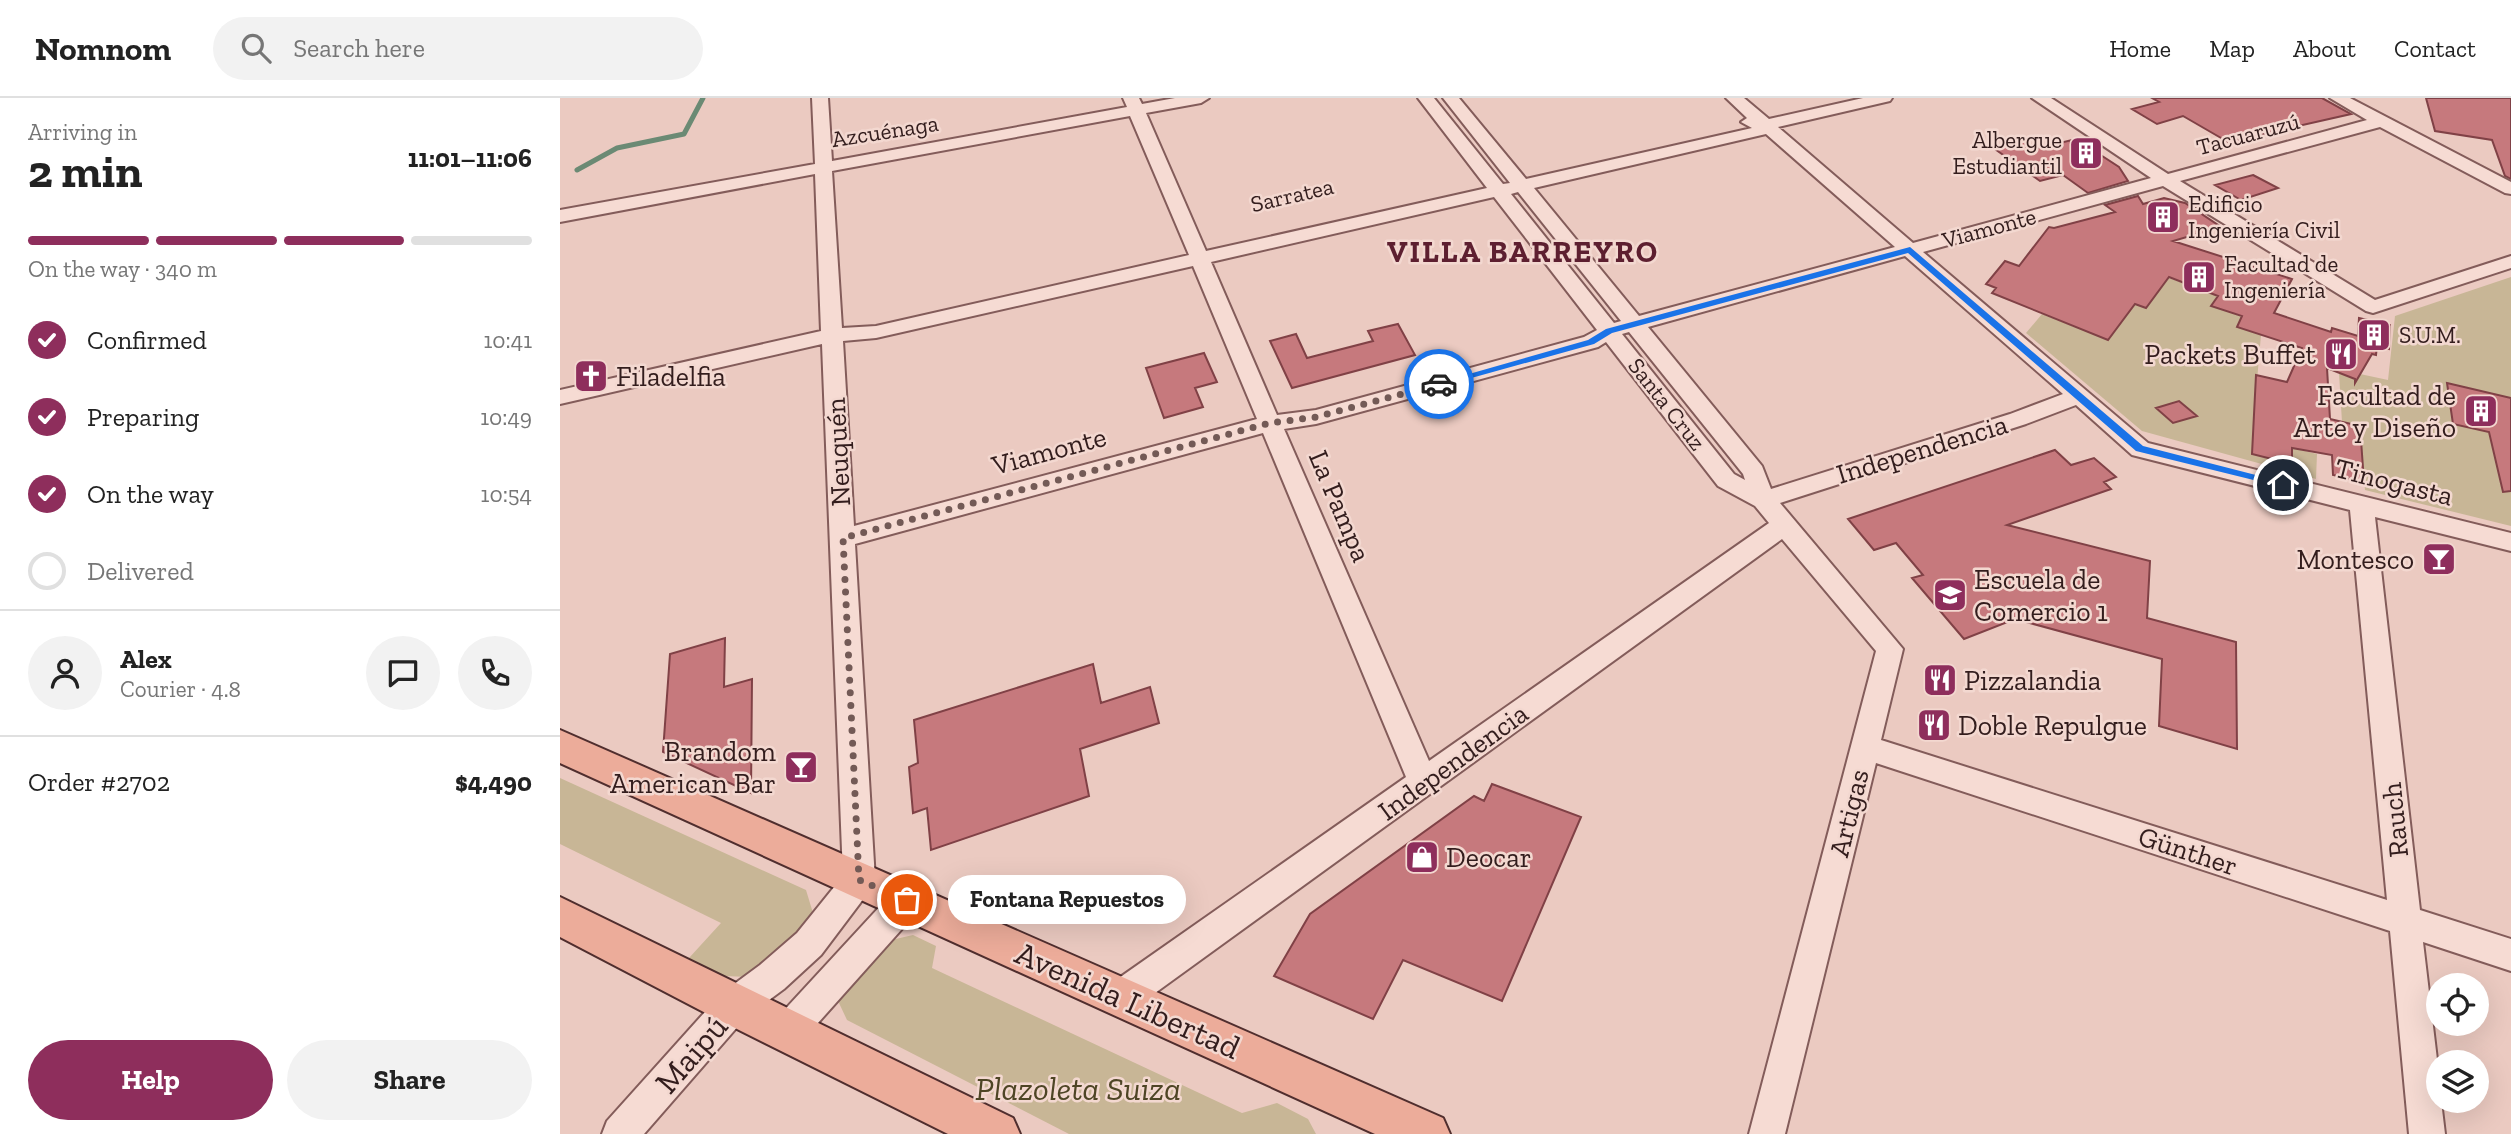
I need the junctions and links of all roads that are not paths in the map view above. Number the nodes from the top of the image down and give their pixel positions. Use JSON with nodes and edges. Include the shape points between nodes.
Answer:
{"nodes":[{"id":1,"x":820,"y":98,"type":"edge"},
{"id":2,"x":1152,"y":98,"type":"edge"},
{"id":3,"x":1201,"y":98,"type":"edge"},
{"id":4,"x":1426,"y":98,"type":"edge"},
{"id":5,"x":1451,"y":98,"type":"edge"},
{"id":6,"x":1734,"y":98,"type":"edge"},
{"id":7,"x":1884,"y":98,"type":"edge"},
{"id":8,"x":2040,"y":98,"type":"edge"},
{"id":9,"x":2338,"y":98,"type":"edge"},
{"id":10,"x":1133,"y":103,"type":"edge"},
{"id":11,"x":2382,"y":121,"type":"junction"},
{"id":12,"x":1765,"y":125,"type":"junction"},
{"id":13,"x":824,"y":166,"type":"junction"},
{"id":14,"x":1517,"y":179,"type":"junction"},
{"id":15,"x":2166,"y":180,"type":"junction"},
{"id":16,"x":1494,"y":184,"type":"junction"},
{"id":17,"x":2511,"y":189,"type":"edge"},
{"id":18,"x":560,"y":216,"type":"edge"},
{"id":19,"x":1910,"y":250,"type":"junction"},
{"id":20,"x":1197,"y":251,"type":"junction"},
{"id":21,"x":2511,"y":262,"type":"edge"},
{"id":22,"x":2373,"y":307,"type":"joint"},
{"id":23,"x":1635,"y":324,"type":"junction"},
{"id":24,"x":1609,"y":331,"type":"junction"},
{"id":25,"x":833,"y":335,"type":"junction"},
{"id":26,"x":2080,"y":396,"type":"junction"},
{"id":27,"x":560,"y":397,"type":"edge"},
{"id":28,"x":1270,"y":423,"type":"junction"},
{"id":29,"x":1763,"y":499,"type":"junction"},
{"id":30,"x":2362,"y":506,"type":"junction"},
{"id":31,"x":1784,"y":526,"type":"junction"},
{"id":32,"x":843,"y":538,"type":"junction"},
{"id":33,"x":2511,"y":542,"type":"edge"},
{"id":34,"x":560,"y":746,"type":"edge"},
{"id":35,"x":1865,"y":747,"type":"junction"},
{"id":36,"x":1424,"y":783,"type":"junction"},
{"id":37,"x":859,"y":880,"type":"junction"},
{"id":38,"x":907,"y":900,"type":"junction"},
{"id":39,"x":560,"y":916,"type":"edge"},
{"id":40,"x":2405,"y":921,"type":"junction"},
{"id":41,"x":2511,"y":955,"type":"edge"},
{"id":42,"x":1121,"y":997,"type":"junction"},
{"id":43,"x":734,"y":1006,"type":"junction"},
{"id":44,"x":789,"y":1031,"type":"junction"},
{"id":45,"x":1413,"y":1131,"type":"edge"},
{"id":46,"x":620,"y":1134,"type":"edge"},
{"id":47,"x":996,"y":1134,"type":"edge"},
{"id":48,"x":1767,"y":1134,"type":"edge"},
{"id":49,"x":2427,"y":1134,"type":"edge"}],
"edges":[{"from":1,"to":13,"type":"street","name":"Neuquén"},
{"from":2,"to":10,"type":"street","name":"Azcuénaga"},
{"from":3,"to":10,"type":"street","name":"Azcuénaga"},
{"from":4,"to":16,"type":"street","name":"Santa Cruz"},
{"from":5,"to":14,"type":"street","name":"Santa Cruz"},
{"from":6,"to":12,"type":"street"},
{"from":7,"to":12,"type":"street","name":"Sarratea"},
{"from":8,"to":15,"type":"street"},
{"from":9,"to":11,"type":"street"},
{"from":10,"to":13,"type":"street","name":"Azcuénaga","via":[[863,162]]},
{"from":10,"to":20,"type":"street","name":"La Pampa"},
{"from":11,"to":15,"type":"street","name":"Tacuaruzú"},
{"from":11,"to":17,"type":"street"},
{"from":12,"to":14,"type":"street","name":"Sarratea","via":[[1758,132]]},
{"from":12,"to":19,"type":"street"},
{"from":13,"to":18,"type":"street","name":"Azcuénaga"},
{"from":13,"to":25,"type":"street","name":"Neuquén"},
{"from":14,"to":16,"type":"street","name":"Sarratea"},
{"from":14,"to":23,"type":"street","name":"Santa Cruz"},
{"from":15,"to":19,"type":"street","name":"Viamonte"},
{"from":15,"to":22,"type":"street"},
{"from":16,"to":20,"type":"street","name":"Sarratea"},
{"from":16,"to":24,"type":"street","name":"Santa Cruz"},
{"from":19,"to":23,"type":"street","name":"Viamonte"},
{"from":19,"to":26,"type":"street"},
{"from":20,"to":25,"type":"street","name":"Sarratea","via":[[876,332]]},
{"from":20,"to":28,"type":"street","name":"La Pampa"},
{"from":21,"to":22,"type":"street"},
{"from":23,"to":24,"type":"street","name":"Viamonte"},
{"from":23,"to":29,"type":"street","name":"Santa Cruz","via":[[1754,472]]},
{"from":24,"to":28,"type":"street","name":"Viamonte","via":[[1591,342],[1329,413]]},
{"from":24,"to":29,"type":"street","name":"Santa Cruz","via":[[1726,480]]},
{"from":25,"to":27,"type":"street","name":"Sarratea"},
{"from":25,"to":32,"type":"street","name":"Neuquén"},
{"from":26,"to":29,"type":"street","name":"Independencia"},
{"from":26,"to":30,"type":"street","name":"Tinogasta","via":[[2140,449]]},
{"from":28,"to":32,"type":"street","name":"Viamonte"},
{"from":28,"to":36,"type":"street","name":"La Pampa"},
{"from":29,"to":31,"type":"street","name":"Santa Cruz"},
{"from":30,"to":33,"type":"street","name":"Tinogasta"},
{"from":30,"to":40,"type":"street","name":"Rauch"},
{"from":31,"to":35,"type":"street","name":"Artigas","via":[[1890,649]]},
{"from":31,"to":36,"type":"street","name":"Independencia"},
{"from":32,"to":37,"type":"street","name":"Neuquén"},
{"from":34,"to":37,"type":"main road","name":"Avenida Libertad"},
{"from":35,"to":40,"type":"street","name":"Günther"},
{"from":35,"to":48,"type":"street","name":"Artigas"},
{"from":36,"to":42,"type":"street","name":"Independencia"},
{"from":37,"to":38,"type":"main road","name":"Avenida Libertad"},
{"from":37,"to":43,"type":"street","via":[[809,944]]},
{"from":38,"to":42,"type":"main road","name":"Avenida Libertad"},
{"from":38,"to":44,"type":"street"},
{"from":39,"to":43,"type":"main road"},
{"from":40,"to":41,"type":"street","name":"Günther"},
{"from":40,"to":49,"type":"street","name":"Rauch"},
{"from":42,"to":45,"type":"main road","name":"Avenida Libertad"},
{"from":43,"to":44,"type":"main road"},
{"from":43,"to":46,"type":"street","name":"Maipú"},
{"from":44,"to":47,"type":"main road"}]}
